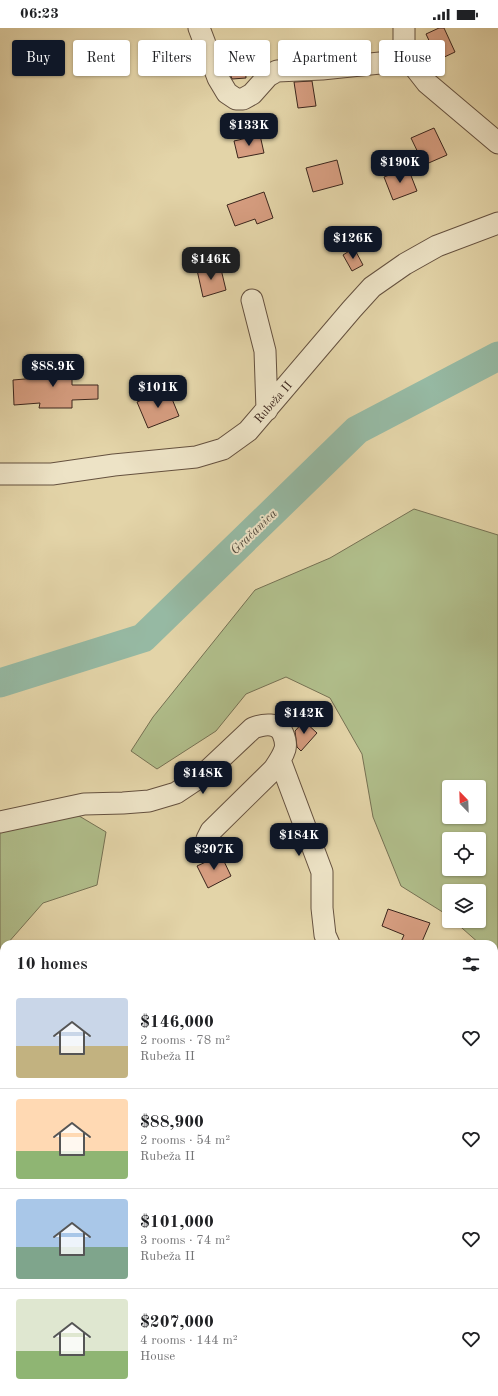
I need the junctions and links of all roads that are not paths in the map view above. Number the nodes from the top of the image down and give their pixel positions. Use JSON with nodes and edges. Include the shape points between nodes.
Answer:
{"nodes":[{"id":1,"x":199,"y":28,"type":"edge"},
{"id":2,"x":404,"y":28,"type":"edge"},
{"id":3,"x":404,"y":40,"type":"edge"},
{"id":4,"x":379,"y":63,"type":"edge"},
{"id":5,"x":422,"y":76,"type":"edge"},
{"id":6,"x":498,"y":143,"type":"edge"},
{"id":7,"x":498,"y":223,"type":"edge"},
{"id":8,"x":252,"y":300,"type":"dead end"},
{"id":9,"x":267,"y":410,"type":"junction"},
{"id":10,"x":0,"y":474,"type":"edge"},
{"id":11,"x":280,"y":760,"type":"junction"},
{"id":12,"x":0,"y":822,"type":"edge"},
{"id":13,"x":207,"y":839,"type":"dead end"},
{"id":14,"x":328,"y":940,"type":"edge"}],
"edges":[{"from":1,"to":4,"type":"street","via":[[218,78],[227,93],[236,99],[243,99],[252,94],[268,76],[277,71]]},
{"from":2,"to":3,"type":"street"},
{"from":5,"to":6,"type":"street"},
{"from":7,"to":9,"type":"street","name":"Rubeža II","via":[[437,246],[372,287]]},
{"from":8,"to":9,"type":"street","via":[[265,351]]},
{"from":9,"to":10,"type":"street","name":"Rubeža II","via":[[248,431],[223,449],[196,457],[52,474]]},
{"from":11,"to":12,"type":"street","via":[[285,748],[281,730],[276,726],[263,725],[253,728],[203,775],[176,793],[149,801],[84,804]]},
{"from":11,"to":13,"type":"street","via":[[211,831]]},
{"from":11,"to":14,"type":"street","via":[[322,872],[324,934]]}]}
